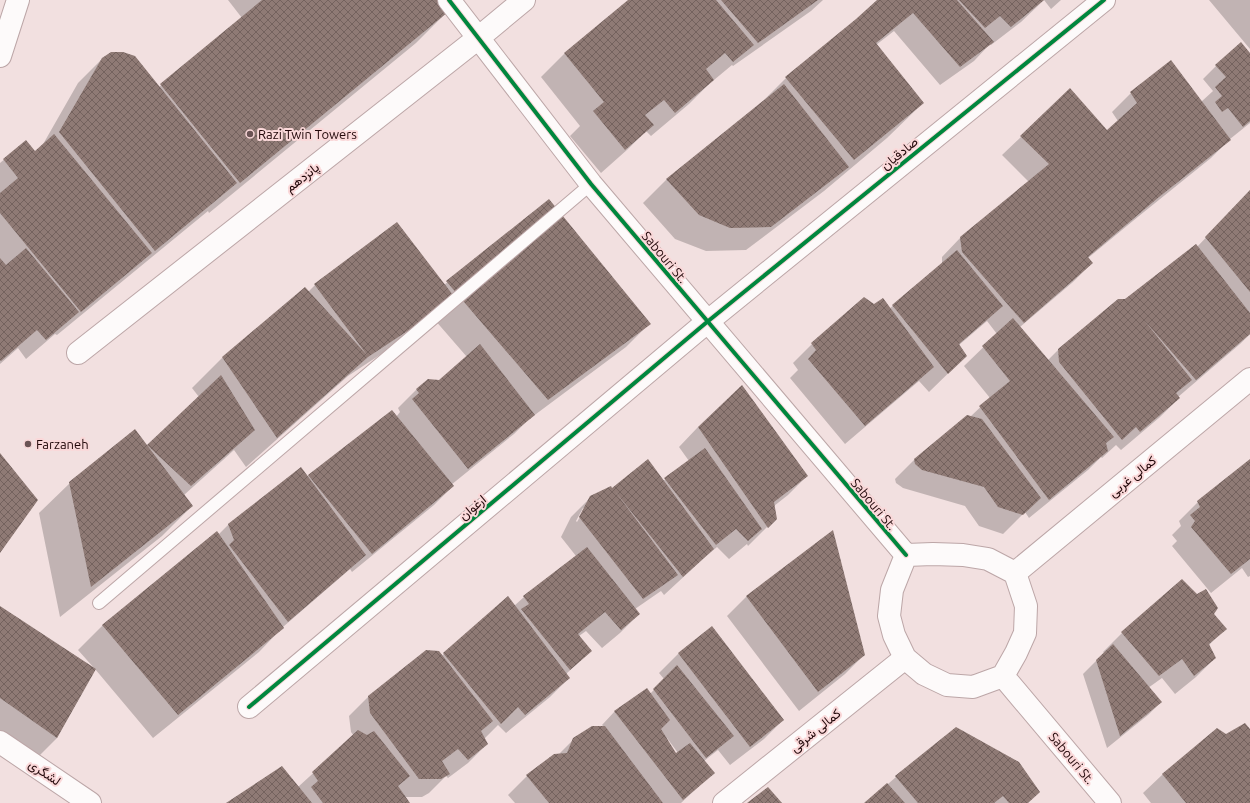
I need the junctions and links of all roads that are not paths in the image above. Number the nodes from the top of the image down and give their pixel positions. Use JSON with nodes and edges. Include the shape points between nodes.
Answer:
{"nodes":[{"id":1,"x":449,"y":0,"type":"edge"},
{"id":2,"x":524,"y":0,"type":"edge"},
{"id":3,"x":1104,"y":0,"type":"edge"},
{"id":4,"x":12,"y":3,"type":"edge"},
{"id":5,"x":478,"y":39,"type":"junction"},
{"id":6,"x":0,"y":56,"type":"edge"},
{"id":7,"x":591,"y":184,"type":"junction"},
{"id":8,"x":707,"y":322,"type":"junction"},
{"id":9,"x":78,"y":353,"type":"dead end"},
{"id":10,"x":1250,"y":379,"type":"edge"},
{"id":11,"x":906,"y":555,"type":"junction"},
{"id":12,"x":1015,"y":573,"type":"junction"},
{"id":13,"x":100,"y":603,"type":"dead end"},
{"id":14,"x":905,"y":658,"type":"junction"},
{"id":15,"x":1003,"y":676,"type":"junction"},
{"id":16,"x":249,"y":707,"type":"dead end"},
{"id":17,"x":0,"y":742,"type":"edge"},
{"id":18,"x":90,"y":803,"type":"edge"},
{"id":19,"x":724,"y":803,"type":"edge"},
{"id":20,"x":1110,"y":803,"type":"edge"}],
"edges":[{"from":1,"to":5,"type":"street","name":"Sabouri St."},
{"from":2,"to":5,"type":"street","name":"پانزدهم"},
{"from":3,"to":8,"type":"street","name":"صادقیان"},
{"from":4,"to":6,"type":"street"},
{"from":5,"to":7,"type":"street","name":"Sabouri St."},
{"from":5,"to":9,"type":"street","name":"پانزدهم"},
{"from":7,"to":8,"type":"street","name":"Sabouri St."},
{"from":7,"to":13,"type":"lane"},
{"from":8,"to":11,"type":"street","name":"Sabouri St."},
{"from":8,"to":16,"type":"street","name":"ارغوان"},
{"from":10,"to":12,"type":"street","name":"کمالی غربی"},
{"from":11,"to":12,"type":"street","via":[[970,556],[988,559]]},
{"from":11,"to":14,"type":"street","via":[[892,590],[890,616],[894,635]]},
{"from":12,"to":15,"type":"street","via":[[1026,606],[1025,633]]},
{"from":14,"to":15,"type":"street","via":[[924,674],[947,684],[973,686]]},
{"from":14,"to":19,"type":"street","name":"کمالی شرقی"},
{"from":15,"to":20,"type":"street","name":"Sabouri St."},
{"from":17,"to":18,"type":"street","name":"لشگری"}]}
